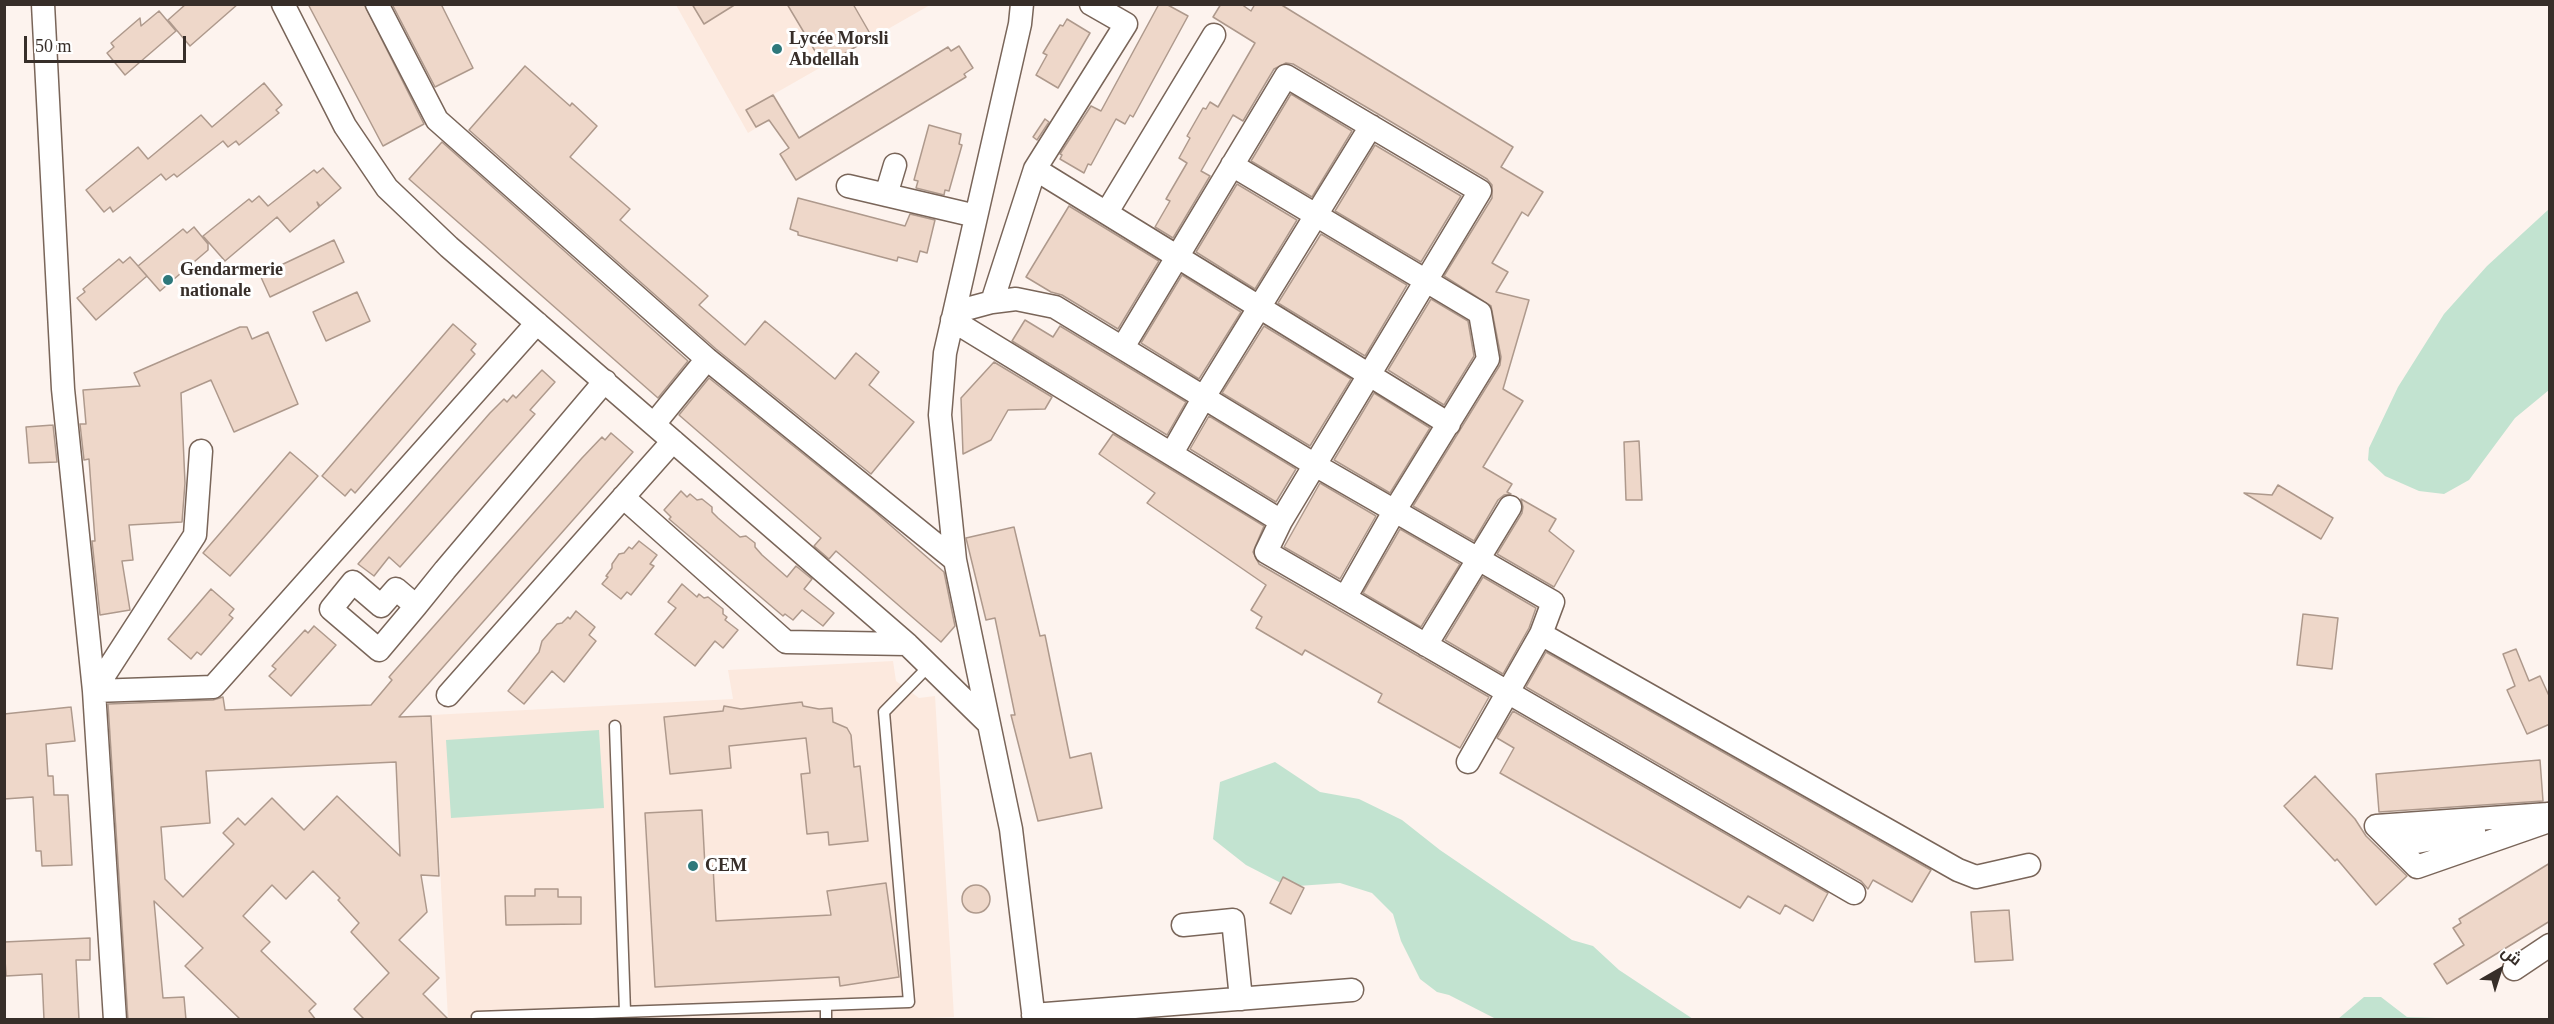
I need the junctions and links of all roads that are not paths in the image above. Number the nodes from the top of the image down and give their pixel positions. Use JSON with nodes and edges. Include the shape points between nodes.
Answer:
{"nodes":[{"id":1,"x":42,"y":4,"type":"edge"},
{"id":2,"x":283,"y":4,"type":"edge"},
{"id":3,"x":377,"y":4,"type":"edge"},
{"id":4,"x":1022,"y":4,"type":"edge"},
{"id":5,"x":1092,"y":4,"type":"edge"},
{"id":6,"x":1214,"y":35,"type":"dead end"},
{"id":7,"x":1371,"y":126,"type":"junction"},
{"id":8,"x":895,"y":165,"type":"dead end"},
{"id":9,"x":1232,"y":165,"type":"junction"},
{"id":10,"x":1035,"y":169,"type":"junction"},
{"id":11,"x":848,"y":186,"type":"dead end"},
{"id":12,"x":886,"y":195,"type":"junction"},
{"id":13,"x":1107,"y":212,"type":"junction"},
{"id":14,"x":976,"y":216,"type":"junction"},
{"id":15,"x":1316,"y":216,"type":"junction"},
{"id":16,"x":1177,"y":257,"type":"junction"},
{"id":17,"x":1426,"y":281,"type":"junction"},
{"id":18,"x":992,"y":302,"type":"junction"},
{"id":19,"x":1258,"y":308,"type":"junction"},
{"id":20,"x":953,"y":316,"type":"junction"},
{"id":21,"x":537,"y":323,"type":"junction"},
{"id":22,"x":1123,"y":347,"type":"junction"},
{"id":23,"x":707,"y":359,"type":"junction"},
{"id":24,"x":1369,"y":376,"type":"junction"},
{"id":25,"x":605,"y":381,"type":"junction"},
{"id":26,"x":1204,"y":397,"type":"junction"},
{"id":27,"x":1449,"y":423,"type":"junction"},
{"id":28,"x":654,"y":424,"type":"junction"},
{"id":29,"x":674,"y":441,"type":"junction"},
{"id":30,"x":201,"y":451,"type":"dead end"},
{"id":31,"x":1172,"y":453,"type":"junction"},
{"id":32,"x":1315,"y":465,"type":"junction"},
{"id":33,"x":623,"y":497,"type":"junction"},
{"id":34,"x":1510,"y":507,"type":"dead end"},
{"id":35,"x":1395,"y":510,"type":"junction"},
{"id":36,"x":1281,"y":521,"type":"junction"},
{"id":37,"x":1479,"y":559,"type":"junction"},
{"id":38,"x":955,"y":560,"type":"junction"},
{"id":39,"x":1345,"y":598,"type":"junction"},
{"id":40,"x":416,"y":606,"type":"dead end"},
{"id":41,"x":1540,"y":634,"type":"junction"},
{"id":42,"x":907,"y":644,"type":"junction"},
{"id":43,"x":1426,"y":645,"type":"junction"},
{"id":44,"x":928,"y":667,"type":"junction"},
{"id":45,"x":94,"y":692,"type":"junction"},
{"id":46,"x":1507,"y":692,"type":"junction"},
{"id":47,"x":448,"y":695,"type":"dead end"},
{"id":48,"x":989,"y":724,"type":"junction"},
{"id":49,"x":615,"y":726,"type":"dead end"},
{"id":50,"x":1468,"y":762,"type":"dead end"},
{"id":51,"x":2549,"y":817,"type":"edge"},
{"id":52,"x":2396,"y":846,"type":"dead end"},
{"id":53,"x":2029,"y":865,"type":"dead end"},
{"id":54,"x":1854,"y":893,"type":"dead end"},
{"id":55,"x":1183,"y":925,"type":"dead end"},
{"id":56,"x":2550,"y":945,"type":"edge"},
{"id":57,"x":2514,"y":969,"type":"dead end"},
{"id":58,"x":1352,"y":990,"type":"dead end"},
{"id":59,"x":1240,"y":999,"type":"junction"},
{"id":60,"x":826,"y":1005,"type":"junction"},
{"id":61,"x":626,"y":1012,"type":"junction"},
{"id":62,"x":477,"y":1017,"type":"dead end"},
{"id":63,"x":1034,"y":1017,"type":"edge"},
{"id":64,"x":115,"y":1020,"type":"edge"},
{"id":65,"x":826,"y":1020,"type":"edge"}],
"edges":[{"from":1,"to":45,"type":"street","via":[[63,389]]},
{"from":2,"to":21,"type":"street","via":[[345,126],[387,188]]},
{"from":3,"to":23,"type":"street","via":[[437,120]]},
{"from":4,"to":14,"type":"street"},
{"from":5,"to":10,"type":"street","via":[[1126,24]]},
{"from":6,"to":13,"type":"street"},
{"from":7,"to":9,"type":"street","via":[[1286,76]]},
{"from":7,"to":15,"type":"street"},
{"from":7,"to":17,"type":"street","via":[[1480,191]]},
{"from":8,"to":12,"type":"street"},
{"from":9,"to":15,"type":"street"},
{"from":9,"to":16,"type":"street"},
{"from":10,"to":13,"type":"street"},
{"from":10,"to":18,"type":"street"},
{"from":11,"to":12,"type":"street"},
{"from":12,"to":14,"type":"street"},
{"from":13,"to":16,"type":"street"},
{"from":14,"to":20,"type":"street"},
{"from":15,"to":17,"type":"street"},
{"from":15,"to":19,"type":"street"},
{"from":16,"to":19,"type":"street"},
{"from":16,"to":22,"type":"street"},
{"from":17,"to":24,"type":"street"},
{"from":17,"to":27,"type":"street","via":[[1480,313],[1488,359]]},
{"from":18,"to":20,"type":"street"},
{"from":18,"to":22,"type":"street","via":[[1016,299],[1055,307]]},
{"from":19,"to":24,"type":"street"},
{"from":19,"to":26,"type":"street"},
{"from":20,"to":31,"type":"street"},
{"from":20,"to":38,"type":"street","via":[[945,353],[940,415]]},
{"from":21,"to":25,"type":"street"},
{"from":21,"to":45,"type":"street","via":[[213,687]]},
{"from":22,"to":26,"type":"street"},
{"from":23,"to":28,"type":"street"},
{"from":23,"to":38,"type":"street"},
{"from":24,"to":27,"type":"street"},
{"from":24,"to":32,"type":"street"},
{"from":25,"to":28,"type":"street"},
{"from":25,"to":40,"type":"street"},
{"from":26,"to":31,"type":"street"},
{"from":26,"to":32,"type":"street"},
{"from":27,"to":35,"type":"street"},
{"from":28,"to":29,"type":"street"},
{"from":29,"to":33,"type":"street"},
{"from":29,"to":42,"type":"street"},
{"from":30,"to":45,"type":"street","via":[[195,535]]},
{"from":31,"to":36,"type":"street"},
{"from":32,"to":35,"type":"street"},
{"from":32,"to":36,"type":"street"},
{"from":33,"to":42,"type":"street","via":[[786,642]]},
{"from":33,"to":47,"type":"street"},
{"from":34,"to":37,"type":"street"},
{"from":35,"to":37,"type":"street"},
{"from":35,"to":39,"type":"street"},
{"from":36,"to":39,"type":"street","via":[[1266,552]]},
{"from":37,"to":41,"type":"street","via":[[1553,602]]},
{"from":37,"to":43,"type":"street"},
{"from":38,"to":48,"type":"street"},
{"from":39,"to":43,"type":"street"},
{"from":41,"to":46,"type":"street"},
{"from":41,"to":53,"type":"street","via":[[1958,870],[1976,877]]},
{"from":42,"to":44,"type":"street"},
{"from":43,"to":46,"type":"street"},
{"from":44,"to":48,"type":"street"},
{"from":44,"to":60,"type":"lane","via":[[884,712],[909,1002]]},
{"from":45,"to":64,"type":"street"},
{"from":46,"to":50,"type":"street"},
{"from":46,"to":54,"type":"street"},
{"from":48,"to":63,"type":"street","via":[[1011,830]]},
{"from":49,"to":61,"type":"lane"},
{"from":51,"to":52,"type":"street"},
{"from":55,"to":59,"type":"street","via":[[1233,920]]},
{"from":56,"to":57,"type":"street"},
{"from":58,"to":59,"type":"street"},
{"from":59,"to":63,"type":"street"},
{"from":60,"to":61,"type":"lane"},
{"from":60,"to":65,"type":"lane"},
{"from":61,"to":62,"type":"lane"}]}
